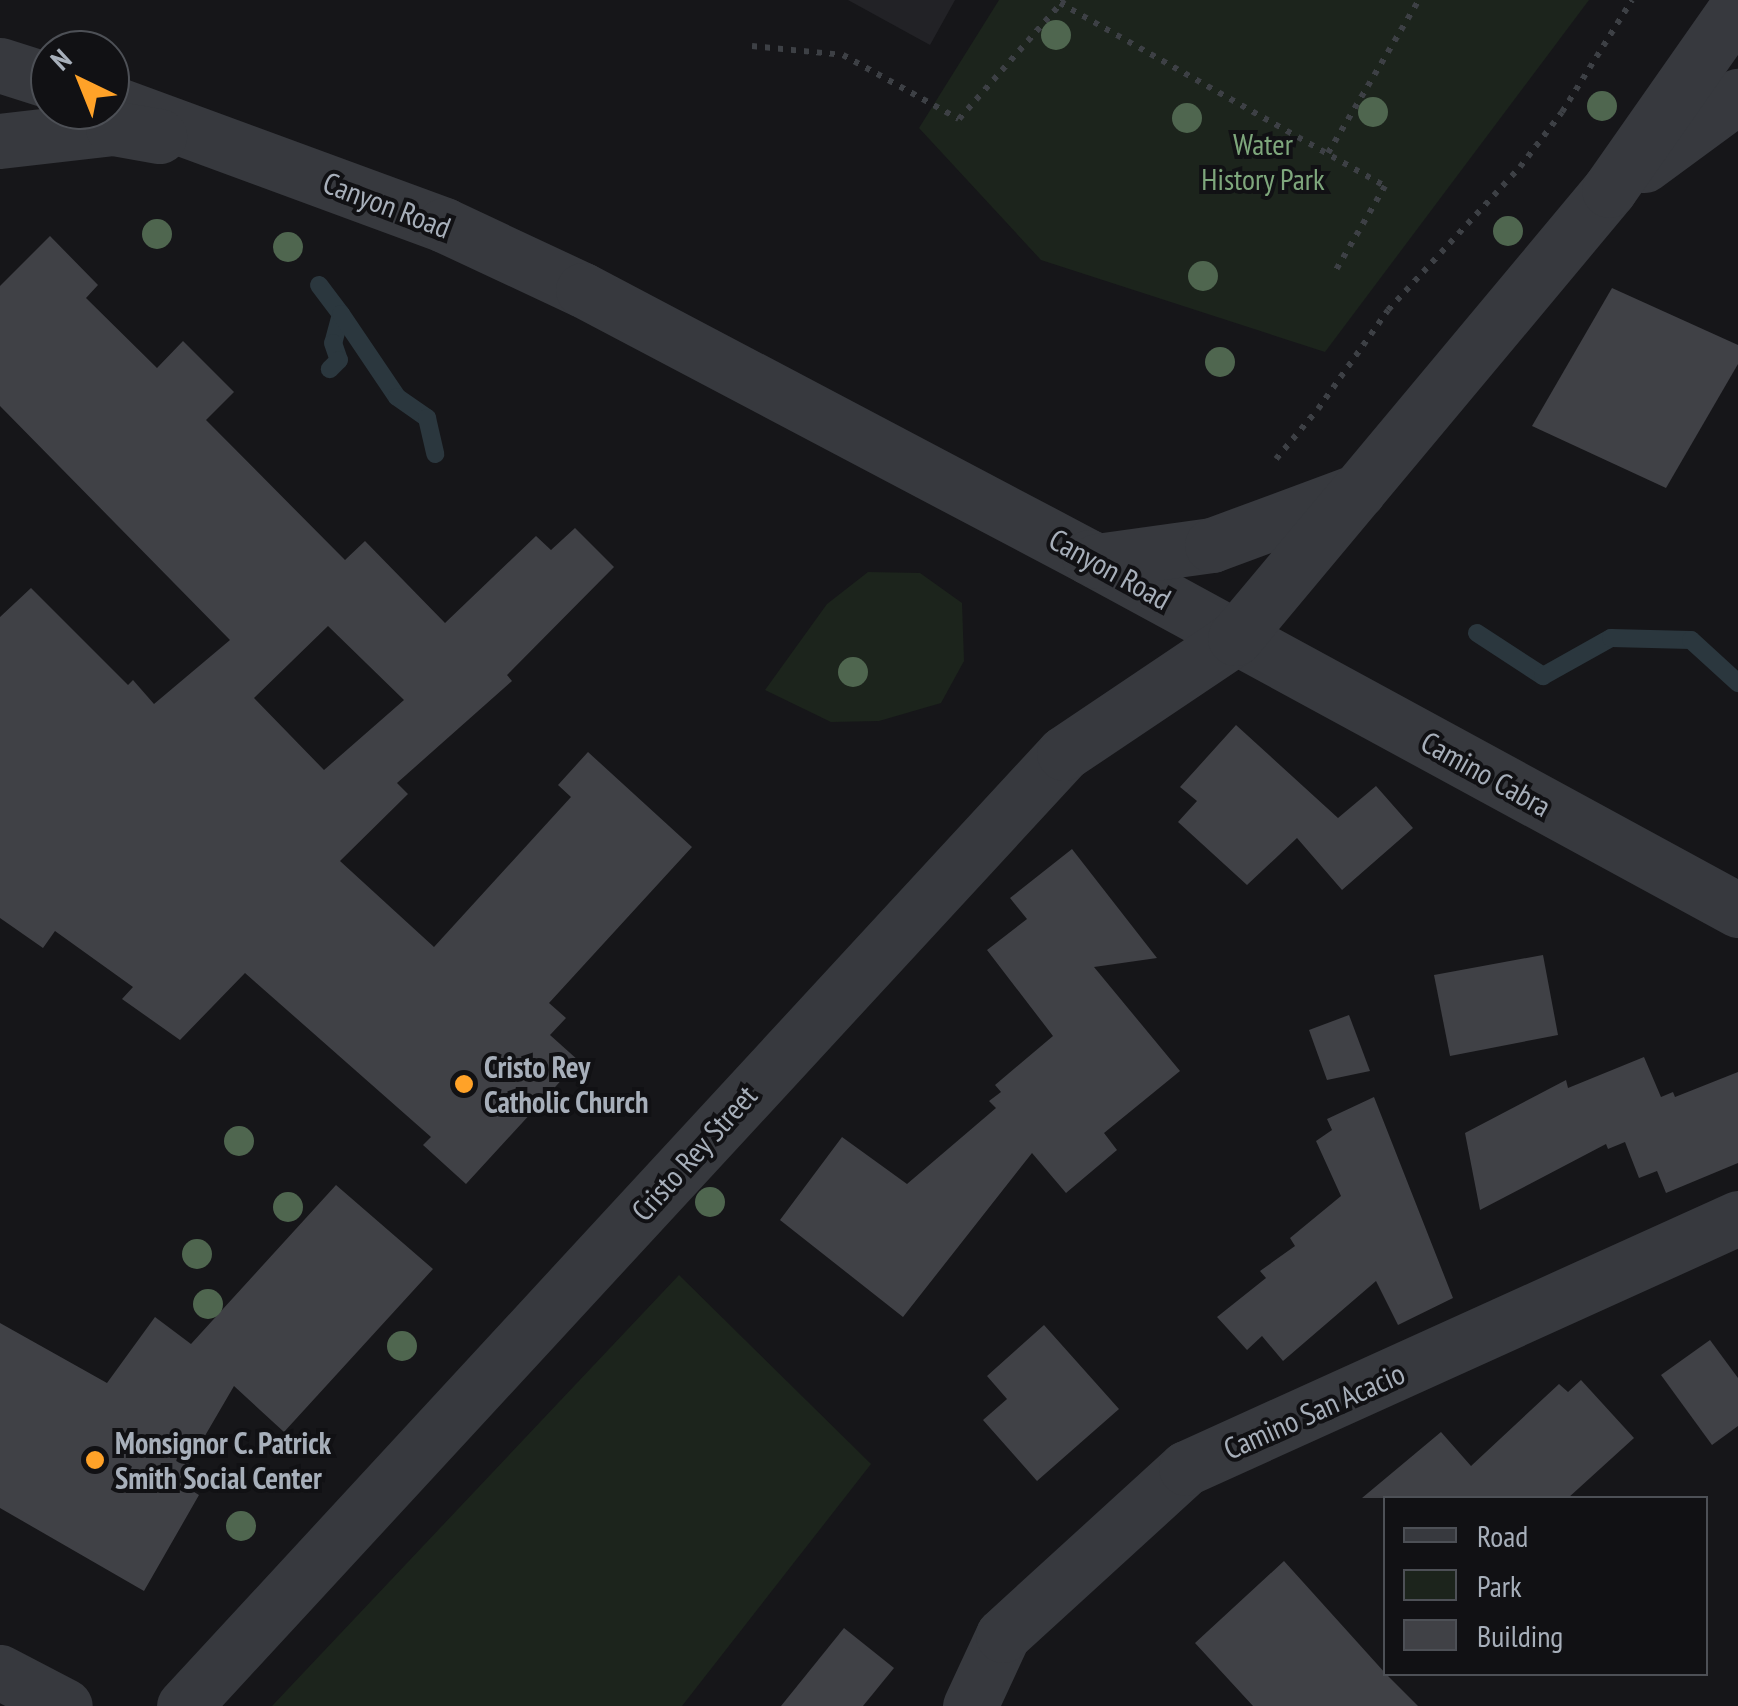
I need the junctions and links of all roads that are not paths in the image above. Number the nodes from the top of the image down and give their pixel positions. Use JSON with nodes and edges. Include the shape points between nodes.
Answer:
{"nodes":[{"id":1,"x":1738,"y":6,"type":"edge"},
{"id":2,"x":0,"y":64,"type":"edge"},
{"id":3,"x":30,"y":74,"type":"edge"},
{"id":4,"x":1738,"y":96,"type":"edge"},
{"id":5,"x":130,"y":109,"type":"edge"},
{"id":6,"x":0,"y":141,"type":"edge"},
{"id":7,"x":255,"y":154,"type":"junction"},
{"id":8,"x":1609,"y":190,"type":"junction"},
{"id":9,"x":1361,"y":490,"type":"junction"},
{"id":10,"x":1096,"y":561,"type":"junction"},
{"id":11,"x":1236,"y":638,"type":"junction"},
{"id":12,"x":1738,"y":910,"type":"edge"},
{"id":13,"x":1738,"y":1218,"type":"edge"},
{"id":14,"x":0,"y":1672,"type":"edge"},
{"id":15,"x":65,"y":1706,"type":"edge"},
{"id":16,"x":184,"y":1706,"type":"edge"},
{"id":17,"x":970,"y":1706,"type":"edge"}],
"edges":[{"from":1,"to":8,"type":"street"},
{"from":2,"to":3,"type":"street"},
{"from":4,"to":8,"type":"street"},
{"from":5,"to":7,"type":"street","name":"Canyon Road"},
{"from":6,"to":7,"type":"street","name":"Canyon Road","via":[[113,128]]},
{"from":7,"to":10,"type":"street","name":"Canyon Road","via":[[444,225],[583,290]]},
{"from":8,"to":9,"type":"street"},
{"from":9,"to":10,"type":"street","via":[[1212,545]]},
{"from":9,"to":11,"type":"street"},
{"from":10,"to":11,"type":"street","name":"Canyon Road"},
{"from":11,"to":12,"type":"street","name":"Camino Cabra"},
{"from":11,"to":16,"type":"street","name":"Cristo Rey Street","via":[[1064,753]]},
{"from":13,"to":17,"type":"street","name":"Camino San Acacio","via":[[1186,1468],[1003,1635]]},
{"from":14,"to":15,"type":"street"}]}
